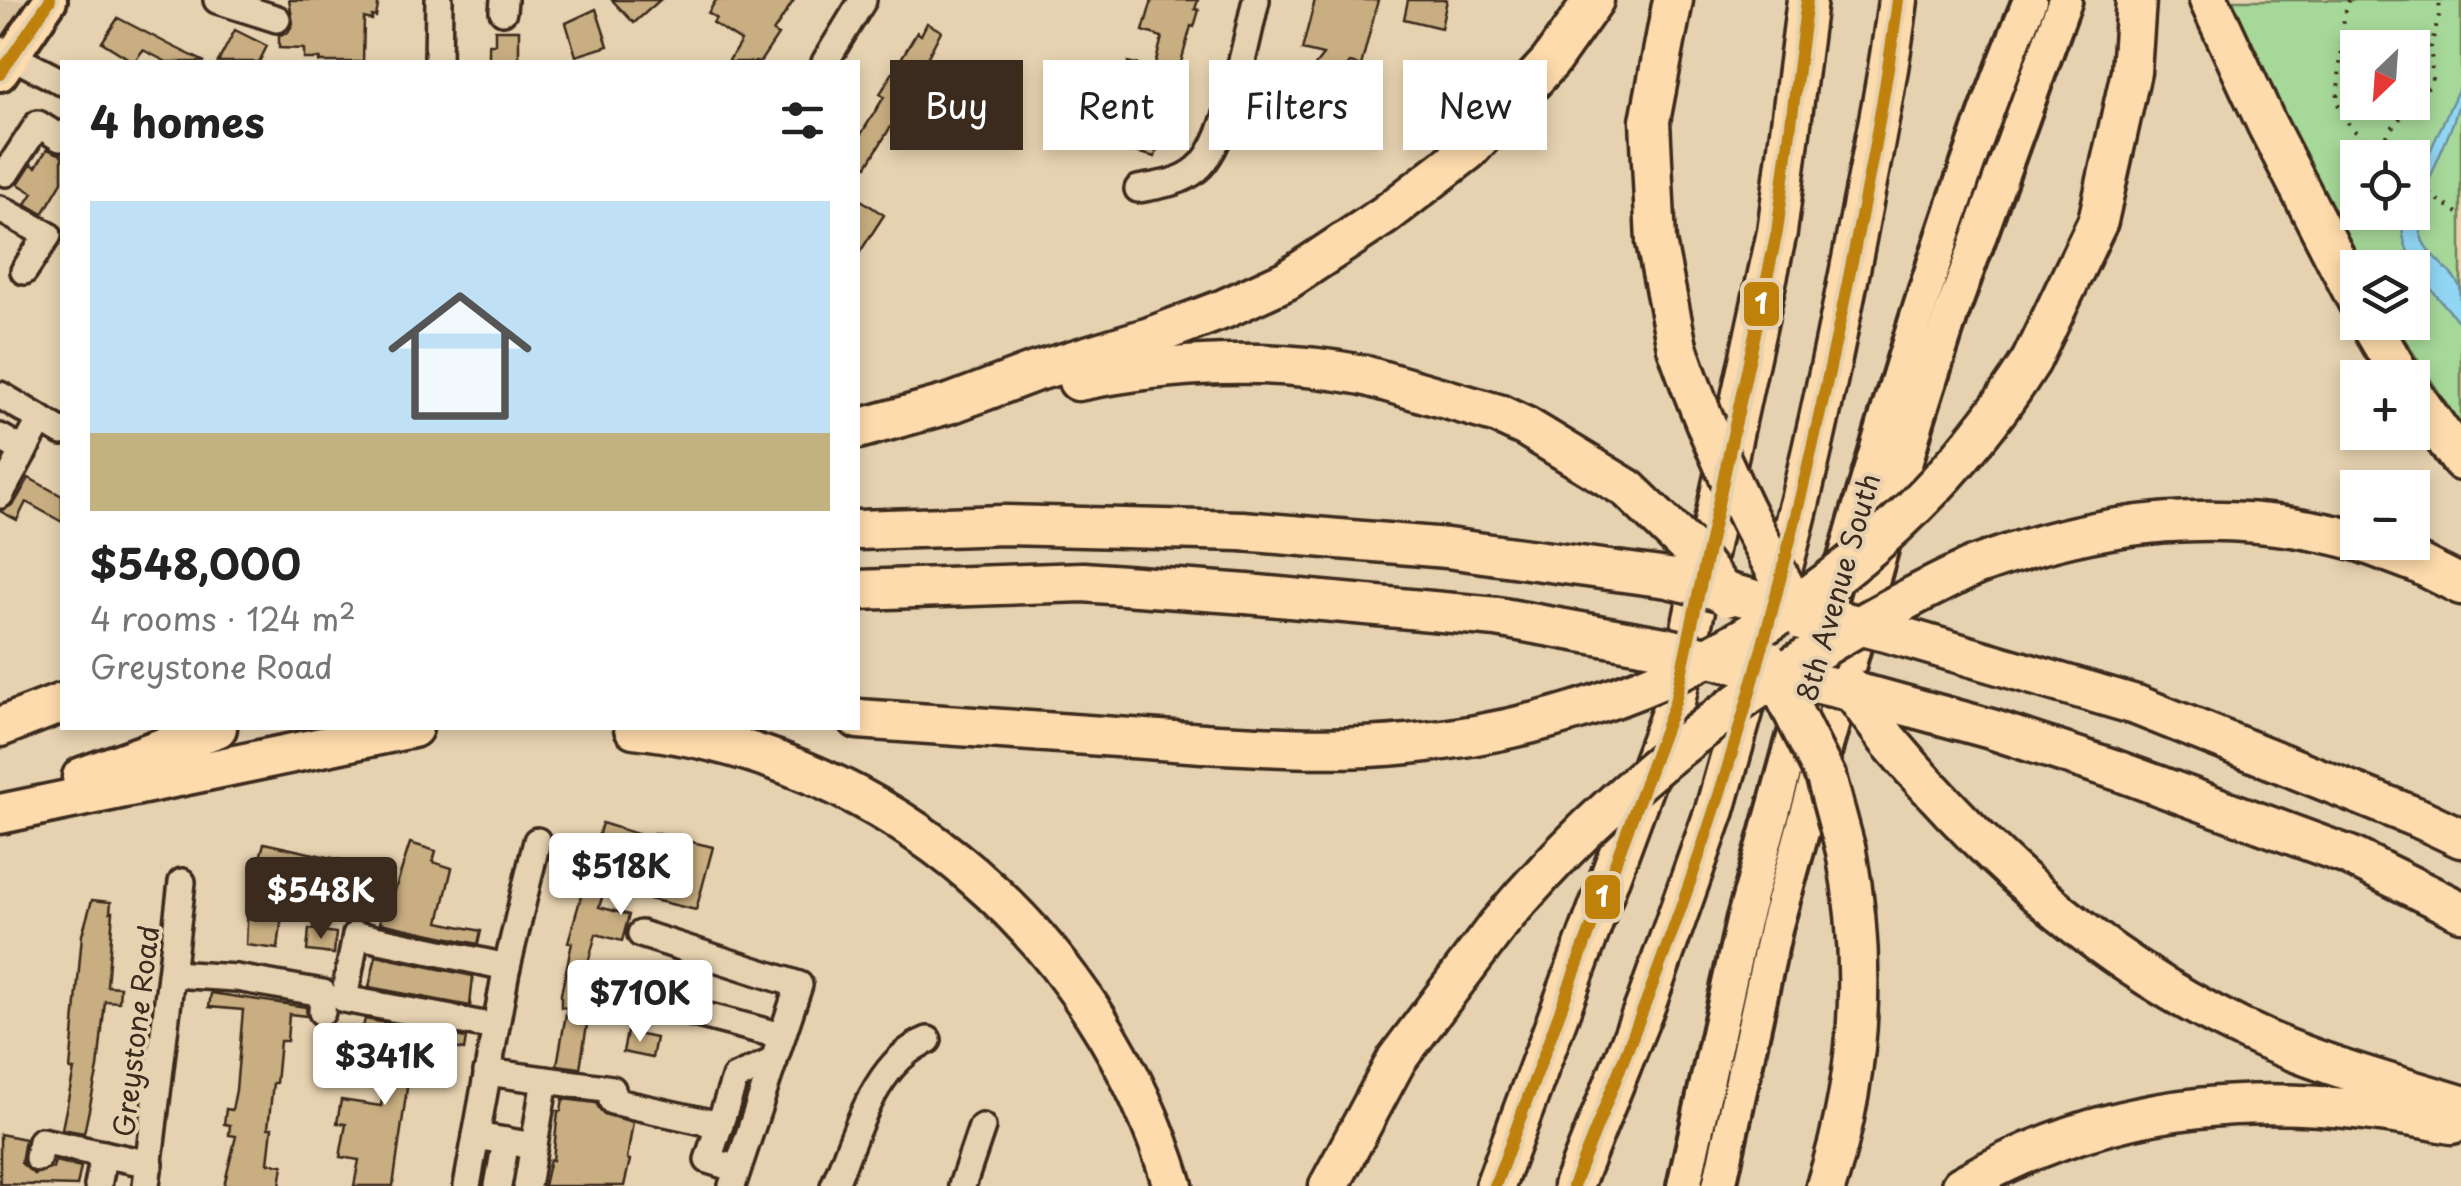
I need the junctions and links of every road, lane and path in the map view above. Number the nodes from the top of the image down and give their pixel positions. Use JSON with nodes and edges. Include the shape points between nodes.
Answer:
{"nodes":[{"id":1,"x":50,"y":0,"type":"edge"},
{"id":2,"x":217,"y":0,"type":"edge"},
{"id":3,"x":439,"y":0,"type":"edge"},
{"id":4,"x":862,"y":0,"type":"edge"},
{"id":5,"x":1256,"y":0,"type":"edge"},
{"id":6,"x":1594,"y":0,"type":"edge"},
{"id":7,"x":1673,"y":0,"type":"edge"},
{"id":8,"x":1807,"y":0,"type":"edge"},
{"id":9,"x":1898,"y":0,"type":"edge"},
{"id":10,"x":2030,"y":0,"type":"edge"},
{"id":11,"x":2064,"y":0,"type":"edge"},
{"id":12,"x":2136,"y":0,"type":"edge"},
{"id":13,"x":2210,"y":0,"type":"edge"},
{"id":14,"x":2350,"y":0,"type":"edge"},
{"id":15,"x":2439,"y":0,"type":"edge"},
{"id":16,"x":266,"y":11,"type":"edge"},
{"id":17,"x":4,"y":60,"type":"edge"},
{"id":18,"x":438,"y":60,"type":"edge"},
{"id":19,"x":827,"y":60,"type":"edge"},
{"id":20,"x":60,"y":81,"type":"edge"},
{"id":21,"x":60,"y":138,"type":"edge"},
{"id":22,"x":2364,"y":140,"type":"edge"},
{"id":23,"x":2386,"y":140,"type":"edge"},
{"id":24,"x":6,"y":173,"type":"dead end"},
{"id":25,"x":1138,"y":189,"type":"dead end"},
{"id":26,"x":2430,"y":194,"type":"edge"},
{"id":27,"x":0,"y":209,"type":"edge"},
{"id":28,"x":2461,"y":214,"type":"edge"},
{"id":29,"x":2340,"y":267,"type":"edge"},
{"id":30,"x":24,"y":272,"type":"dead end"},
{"id":31,"x":0,"y":395,"type":"edge"},
{"id":32,"x":952,"y":402,"type":"junction"},
{"id":33,"x":2430,"y":418,"type":"edge"},
{"id":34,"x":52,"y":426,"type":"edge"},
{"id":35,"x":860,"y":428,"type":"edge"},
{"id":36,"x":0,"y":437,"type":"edge"},
{"id":37,"x":24,"y":450,"type":"junction"},
{"id":38,"x":2461,"y":461,"type":"edge"},
{"id":39,"x":0,"y":495,"type":"edge"},
{"id":40,"x":860,"y":530,"type":"edge"},
{"id":41,"x":2340,"y":538,"type":"edge"},
{"id":42,"x":2406,"y":560,"type":"edge"},
{"id":43,"x":2461,"y":585,"type":"edge"},
{"id":44,"x":860,"y":590,"type":"edge"},
{"id":45,"x":59,"y":703,"type":"edge"},
{"id":46,"x":860,"y":719,"type":"edge"},
{"id":47,"x":0,"y":727,"type":"edge"},
{"id":48,"x":212,"y":730,"type":"edge"},
{"id":49,"x":403,"y":730,"type":"edge"},
{"id":50,"x":646,"y":730,"type":"edge"},
{"id":51,"x":0,"y":810,"type":"edge"},
{"id":52,"x":2461,"y":838,"type":"edge"},
{"id":53,"x":537,"y":841,"type":"dead end"},
{"id":54,"x":182,"y":882,"type":"dead end"},
{"id":55,"x":2461,"y":910,"type":"edge"},
{"id":56,"x":642,"y":934,"type":"dead end"},
{"id":57,"x":507,"y":966,"type":"junction"},
{"id":58,"x":172,"y":974,"type":"junction"},
{"id":59,"x":323,"y":991,"type":"dead end"},
{"id":60,"x":622,"y":994,"type":"dead end"},
{"id":61,"x":495,"y":1027,"type":"junction"},
{"id":62,"x":782,"y":1036,"type":"junction"},
{"id":63,"x":928,"y":1040,"type":"dead end"},
{"id":64,"x":774,"y":1062,"type":"junction"},
{"id":65,"x":487,"y":1072,"type":"junction"},
{"id":66,"x":546,"y":1080,"type":"junction"},
{"id":67,"x":2461,"y":1105,"type":"edge"},
{"id":68,"x":720,"y":1125,"type":"junction"},
{"id":69,"x":2461,"y":1126,"type":"edge"},
{"id":70,"x":982,"y":1128,"type":"dead end"},
{"id":71,"x":476,"y":1136,"type":"junction"},
{"id":72,"x":506,"y":1141,"type":"junction"},
{"id":73,"x":534,"y":1146,"type":"junction"},
{"id":74,"x":104,"y":1154,"type":"junction"},
{"id":75,"x":38,"y":1158,"type":"dead end"},
{"id":76,"x":148,"y":1175,"type":"edge"},
{"id":77,"x":735,"y":1178,"type":"edge"},
{"id":78,"x":98,"y":1186,"type":"edge"},
{"id":79,"x":466,"y":1186,"type":"edge"},
{"id":80,"x":498,"y":1186,"type":"edge"},
{"id":81,"x":527,"y":1186,"type":"edge"},
{"id":82,"x":834,"y":1186,"type":"edge"},
{"id":83,"x":962,"y":1186,"type":"edge"},
{"id":84,"x":1173,"y":1186,"type":"edge"},
{"id":85,"x":1329,"y":1186,"type":"edge"},
{"id":86,"x":1495,"y":1186,"type":"edge"},
{"id":87,"x":1573,"y":1186,"type":"edge"},
{"id":88,"x":1684,"y":1186,"type":"edge"},
{"id":89,"x":1719,"y":1186,"type":"edge"},
{"id":90,"x":1826,"y":1186,"type":"edge"},
{"id":91,"x":1961,"y":1186,"type":"edge"}],
"edges":[{"from":1,"to":17,"type":"main road"},
{"from":2,"to":16,"type":"street"},
{"from":3,"to":18,"type":"street"},
{"from":4,"to":19,"type":"street"},
{"from":5,"to":25,"type":"street","via":[[1209,155],[1179,180]]},
{"from":6,"to":32,"type":"highway","via":[[1550,62],[1468,151],[1288,280],[1147,338]]},
{"from":7,"to":67,"type":"highway","bridge":true,"via":[[1650,121],[1656,242],[1677,348],[1708,433],[1772,566],[1830,662],[1951,812],[2007,868],[2134,970],[2268,1041]]},
{"from":8,"to":86,"type":"highway","via":[[1776,232],[1675,702]]},
{"from":9,"to":87,"type":"highway","via":[[1792,539],[1715,810]]},
{"from":10,"to":88,"type":"main road","name":"8th Avenue South","via":[[1885,414],[1743,920]]},
{"from":11,"to":89,"type":"main road","name":"8th Avenue South","via":[[1918,418],[1776,925]]},
{"from":12,"to":46,"type":"highway","bridge":true,"via":[[2132,72],[2098,221],[2031,362],[1958,461],[1873,547],[1759,630],[1650,685],[1538,722],[1444,740],[1342,748]]},
{"from":13,"to":29,"type":"highway"},
{"from":14,"to":22,"type":"path","via":[[2337,102]]},
{"from":15,"to":23,"type":"path","via":[[2432,82]]},
{"from":17,"to":20,"type":"street"},
{"from":21,"to":24,"type":"street","via":[[38,124]]},
{"from":26,"to":28,"type":"path"},
{"from":27,"to":30,"type":"street","via":[[48,235]]},
{"from":31,"to":34,"type":"street"},
{"from":32,"to":35,"type":"highway"},
{"from":32,"to":90,"type":"highway","bridge":true,"via":[[1164,366],[1274,363],[1363,375],[1498,414],[1628,489],[1691,550],[1744,618],[1826,777],[1855,906],[1858,1019],[1848,1105]]},
{"from":33,"to":38,"type":"highway"},
{"from":34,"to":37,"type":"street"},
{"from":36,"to":37,"type":"street"},
{"from":37,"to":39,"type":"street"},
{"from":40,"to":52,"type":"highway","bridge":true,"via":[[1242,530],[1447,548],[1668,578],[2136,705]]},
{"from":41,"to":85,"type":"highway","bridge":true,"via":[[2263,522],[2172,519],[2078,533],[1976,566],[1830,641],[1706,724],[1563,850],[1496,926],[1397,1059]]},
{"from":42,"to":43,"type":"highway"},
{"from":44,"to":55,"type":"highway","bridge":true,"via":[[1083,582],[1497,618],[1664,647],[1878,698],[2113,769],[2350,856]]},
{"from":45,"to":47,"type":"highway"},
{"from":48,"to":51,"type":"highway"},
{"from":49,"to":51,"type":"highway"},
{"from":50,"to":84,"type":"highway","via":[[769,758],[845,790],[962,866],[1064,970],[1108,1034],[1152,1122]]},
{"from":53,"to":57,"type":"street"},
{"from":54,"to":58,"type":"street","name":"Greystone Road"},
{"from":56,"to":62,"type":"street","via":[[799,984]]},
{"from":57,"to":61,"type":"street"},
{"from":57,"to":61,"type":"street","via":[[356,934],[344,999]]},
{"from":58,"to":59,"type":"street"},
{"from":58,"to":76,"type":"street","name":"Greystone Road"},
{"from":60,"to":62,"type":"street"},
{"from":61,"to":65,"type":"street"},
{"from":62,"to":64,"type":"street"},
{"from":63,"to":82,"type":"street","via":[[886,1076]]},
{"from":64,"to":68,"type":"street","via":[[735,1078]]},
{"from":64,"to":77,"type":"street"},
{"from":65,"to":66,"type":"street"},
{"from":65,"to":71,"type":"street"},
{"from":66,"to":68,"type":"street","via":[[612,1090],[612,1101]]},
{"from":66,"to":73,"type":"street"},
{"from":68,"to":77,"type":"street","via":[[708,1160]]},
{"from":69,"to":91,"type":"highway","via":[[2308,1103],[2196,1108],[2090,1130]]},
{"from":70,"to":83,"type":"street"},
{"from":71,"to":72,"type":"street"},
{"from":71,"to":79,"type":"street"},
{"from":72,"to":73,"type":"street"},
{"from":72,"to":80,"type":"street"},
{"from":73,"to":81,"type":"street"},
{"from":74,"to":75,"type":"street","via":[[41,1141]]},
{"from":74,"to":76,"type":"street"},
{"from":74,"to":78,"type":"street"}]}
